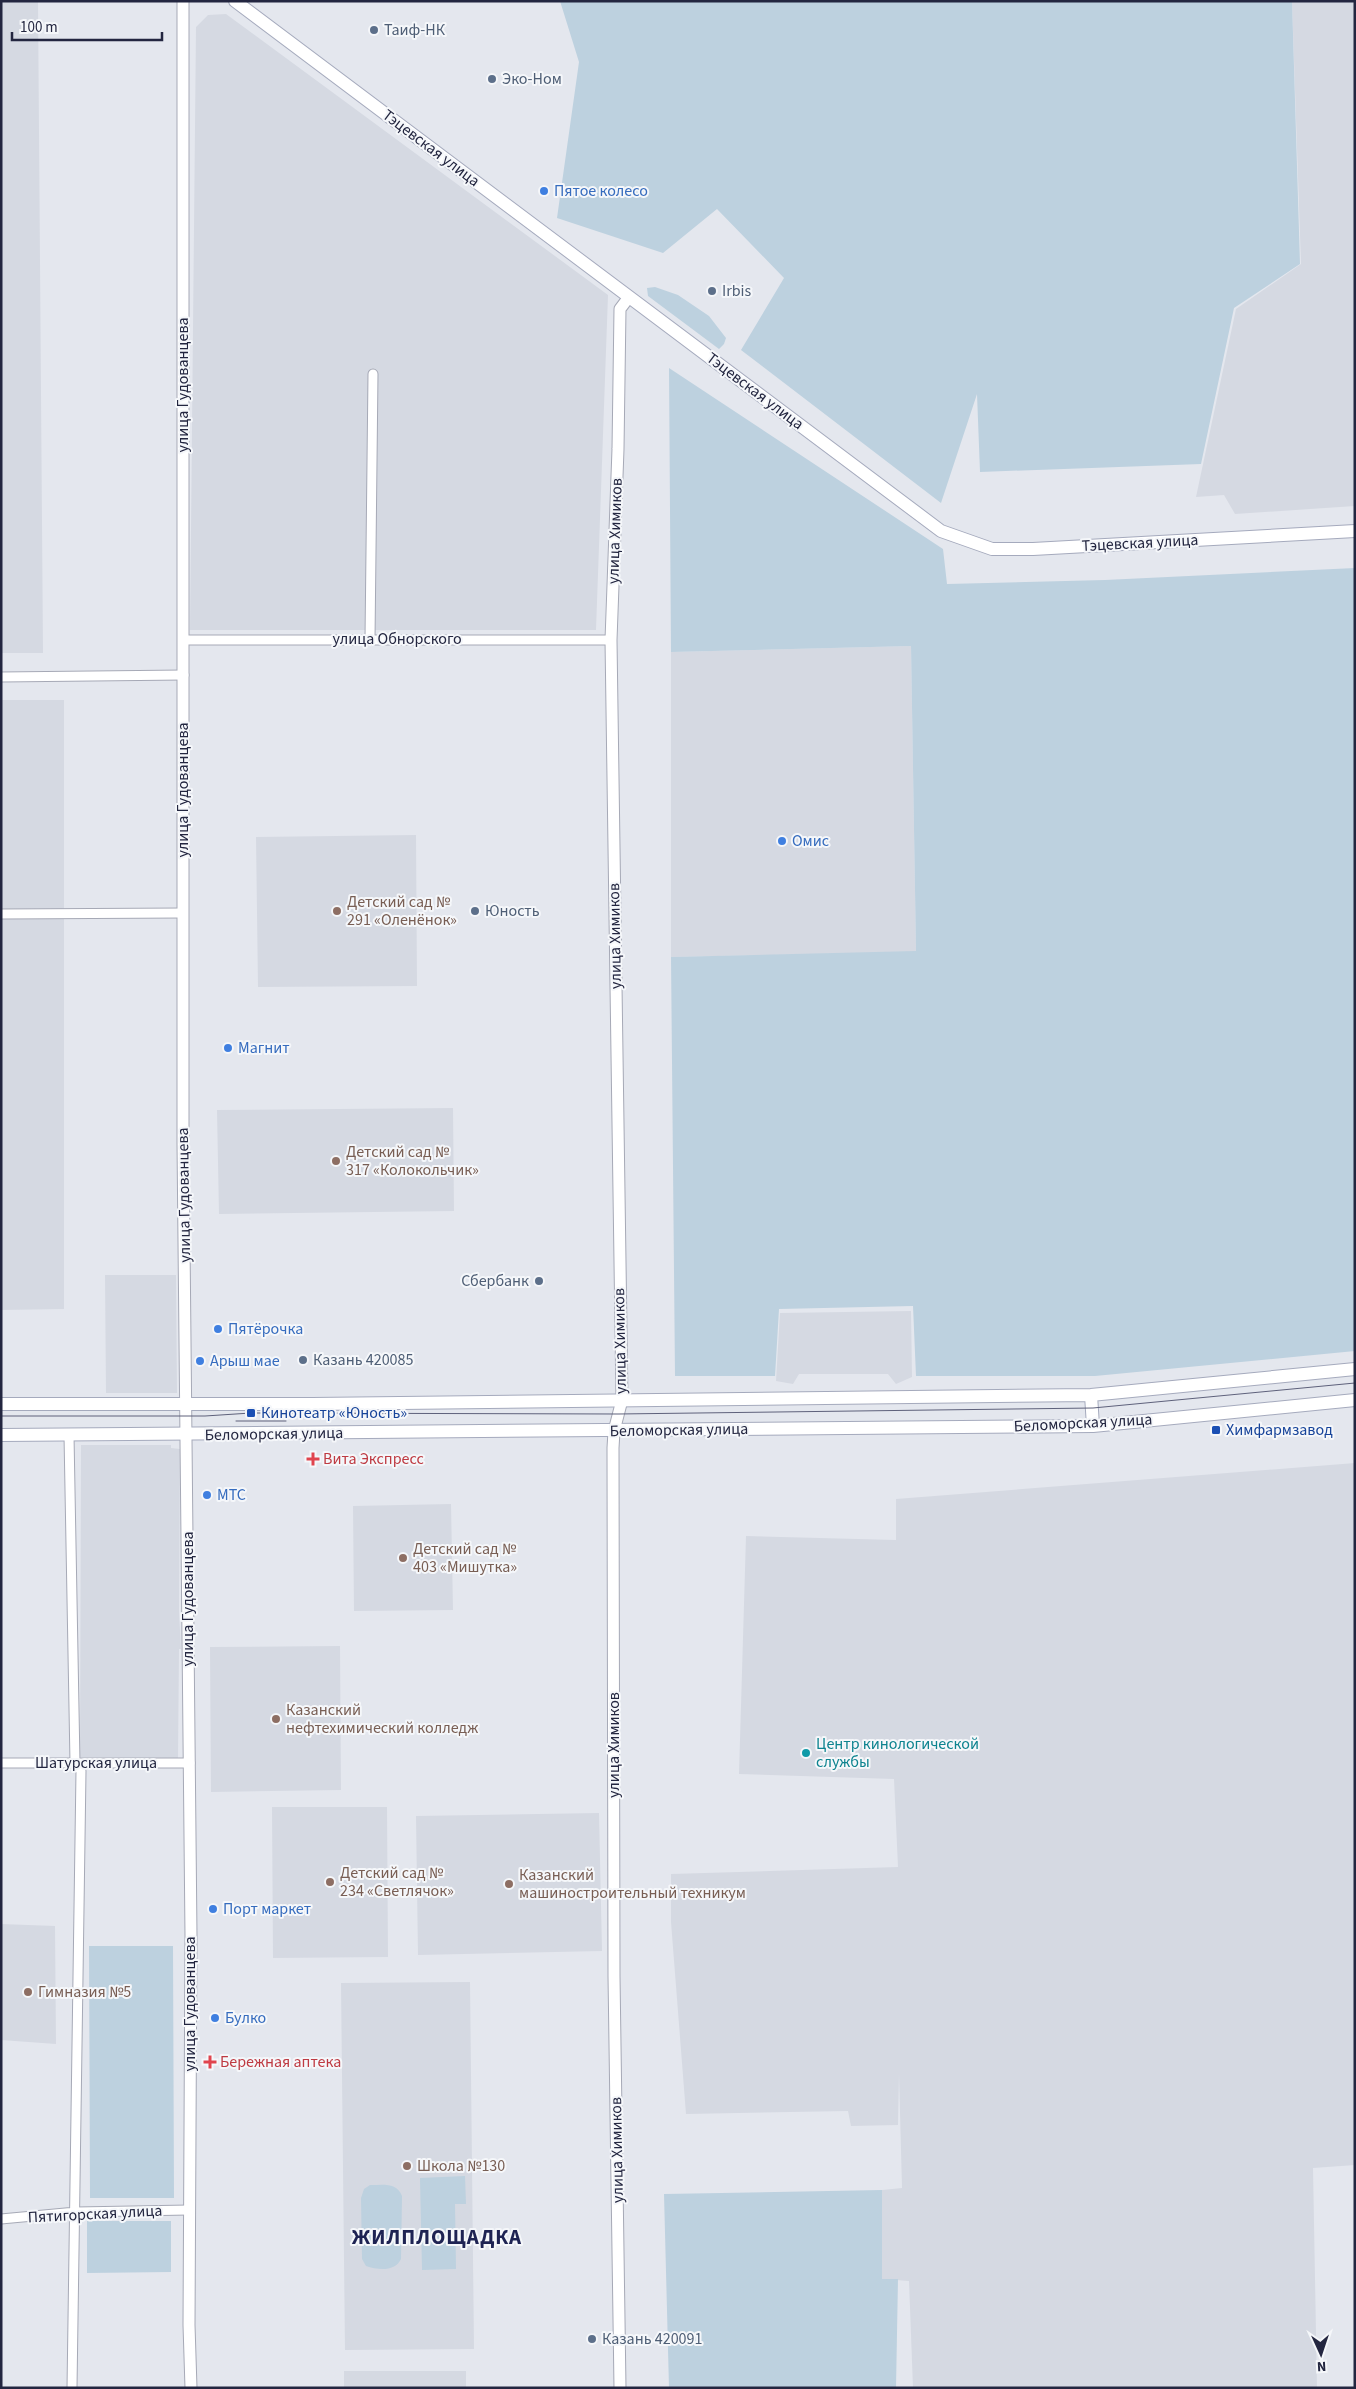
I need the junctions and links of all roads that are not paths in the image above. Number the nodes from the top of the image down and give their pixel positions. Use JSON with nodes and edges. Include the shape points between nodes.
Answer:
{"nodes":[{"id":1,"x":183,"y":1,"type":"edge"},
{"id":2,"x":235,"y":1,"type":"edge"},
{"id":3,"x":629,"y":297,"type":"junction"},
{"id":4,"x":374,"y":374,"type":"dead end"},
{"id":5,"x":1355,"y":530,"type":"edge"},
{"id":6,"x":370,"y":639,"type":"junction"},
{"id":7,"x":184,"y":640,"type":"junction"},
{"id":8,"x":611,"y":640,"type":"junction"},
{"id":9,"x":184,"y":675,"type":"junction"},
{"id":10,"x":1,"y":677,"type":"edge"},
{"id":11,"x":183,"y":913,"type":"junction"},
{"id":12,"x":1,"y":914,"type":"edge"},
{"id":13,"x":1355,"y":1369,"type":"edge"},
{"id":14,"x":1091,"y":1395,"type":"junction"},
{"id":15,"x":622,"y":1400,"type":"junction"},
{"id":16,"x":1355,"y":1400,"type":"edge"},
{"id":17,"x":187,"y":1403,"type":"junction"},
{"id":18,"x":1,"y":1404,"type":"edge"},
{"id":19,"x":1093,"y":1426,"type":"junction"},
{"id":20,"x":614,"y":1431,"type":"junction"},
{"id":21,"x":1,"y":1435,"type":"edge"},
{"id":22,"x":69,"y":1435,"type":"junction"},
{"id":23,"x":186,"y":1435,"type":"junction"},
{"id":24,"x":1,"y":1763,"type":"edge"},
{"id":25,"x":75,"y":1763,"type":"junction"},
{"id":26,"x":190,"y":1763,"type":"junction"},
{"id":27,"x":189,"y":2210,"type":"junction"},
{"id":28,"x":76,"y":2212,"type":"junction"},
{"id":29,"x":1,"y":2219,"type":"edge"},
{"id":30,"x":72,"y":2388,"type":"edge"},
{"id":31,"x":191,"y":2388,"type":"edge"},
{"id":32,"x":620,"y":2388,"type":"edge"}],
"edges":[{"from":1,"to":7,"type":"street","name":"улица Гудованцева"},
{"from":2,"to":3,"type":"main road","name":"Тэцевская улица"},
{"from":3,"to":5,"type":"main road","name":"Тэцевская улица","via":[[941,532],[992,549]]},
{"from":3,"to":8,"type":"street","name":"улица Химиков","via":[[620,309]]},
{"from":4,"to":6,"type":"street"},
{"from":6,"to":7,"type":"street","name":"улица Обнорского"},
{"from":6,"to":8,"type":"street","name":"улица Обнорского"},
{"from":7,"to":9,"type":"street","name":"улица Гудованцева"},
{"from":8,"to":15,"type":"street","name":"улица Химиков"},
{"from":9,"to":10,"type":"street"},
{"from":9,"to":11,"type":"street","name":"улица Гудованцева"},
{"from":11,"to":12,"type":"street"},
{"from":11,"to":17,"type":"street","name":"улица Гудованцева"},
{"from":13,"to":14,"type":"main road","name":"Беломорская улица"},
{"from":14,"to":15,"type":"main road","name":"Беломорская улица"},
{"from":14,"to":19,"type":"main road"},
{"from":15,"to":17,"type":"main road","name":"Беломорская улица"},
{"from":15,"to":20,"type":"street","name":"улица Химиков"},
{"from":16,"to":19,"type":"main road","name":"Беломорская улица"},
{"from":17,"to":18,"type":"main road","name":"Беломорская улица"},
{"from":17,"to":23,"type":"street","name":"улица Гудованцева"},
{"from":19,"to":20,"type":"main road","name":"Беломорская улица"},
{"from":20,"to":23,"type":"main road","name":"Беломорская улица"},
{"from":20,"to":32,"type":"street","name":"улица Химиков","via":[[614,1976]]},
{"from":21,"to":22,"type":"main road","name":"Беломорская улица"},
{"from":22,"to":23,"type":"main road","name":"Беломорская улица"},
{"from":22,"to":25,"type":"street"},
{"from":23,"to":26,"type":"street","name":"улица Гудованцева"},
{"from":24,"to":25,"type":"street","name":"Шатурская улица"},
{"from":25,"to":26,"type":"street","name":"Шатурская улица"},
{"from":25,"to":28,"type":"street","via":[[81,1771],[75,2074]]},
{"from":26,"to":27,"type":"street","name":"улица Гудованцева"},
{"from":27,"to":28,"type":"street","name":"Пятигорская улица"},
{"from":27,"to":31,"type":"street","name":"улица Гудованцева"},
{"from":28,"to":29,"type":"street","name":"Пятигорская улица"},
{"from":28,"to":30,"type":"street"}]}
